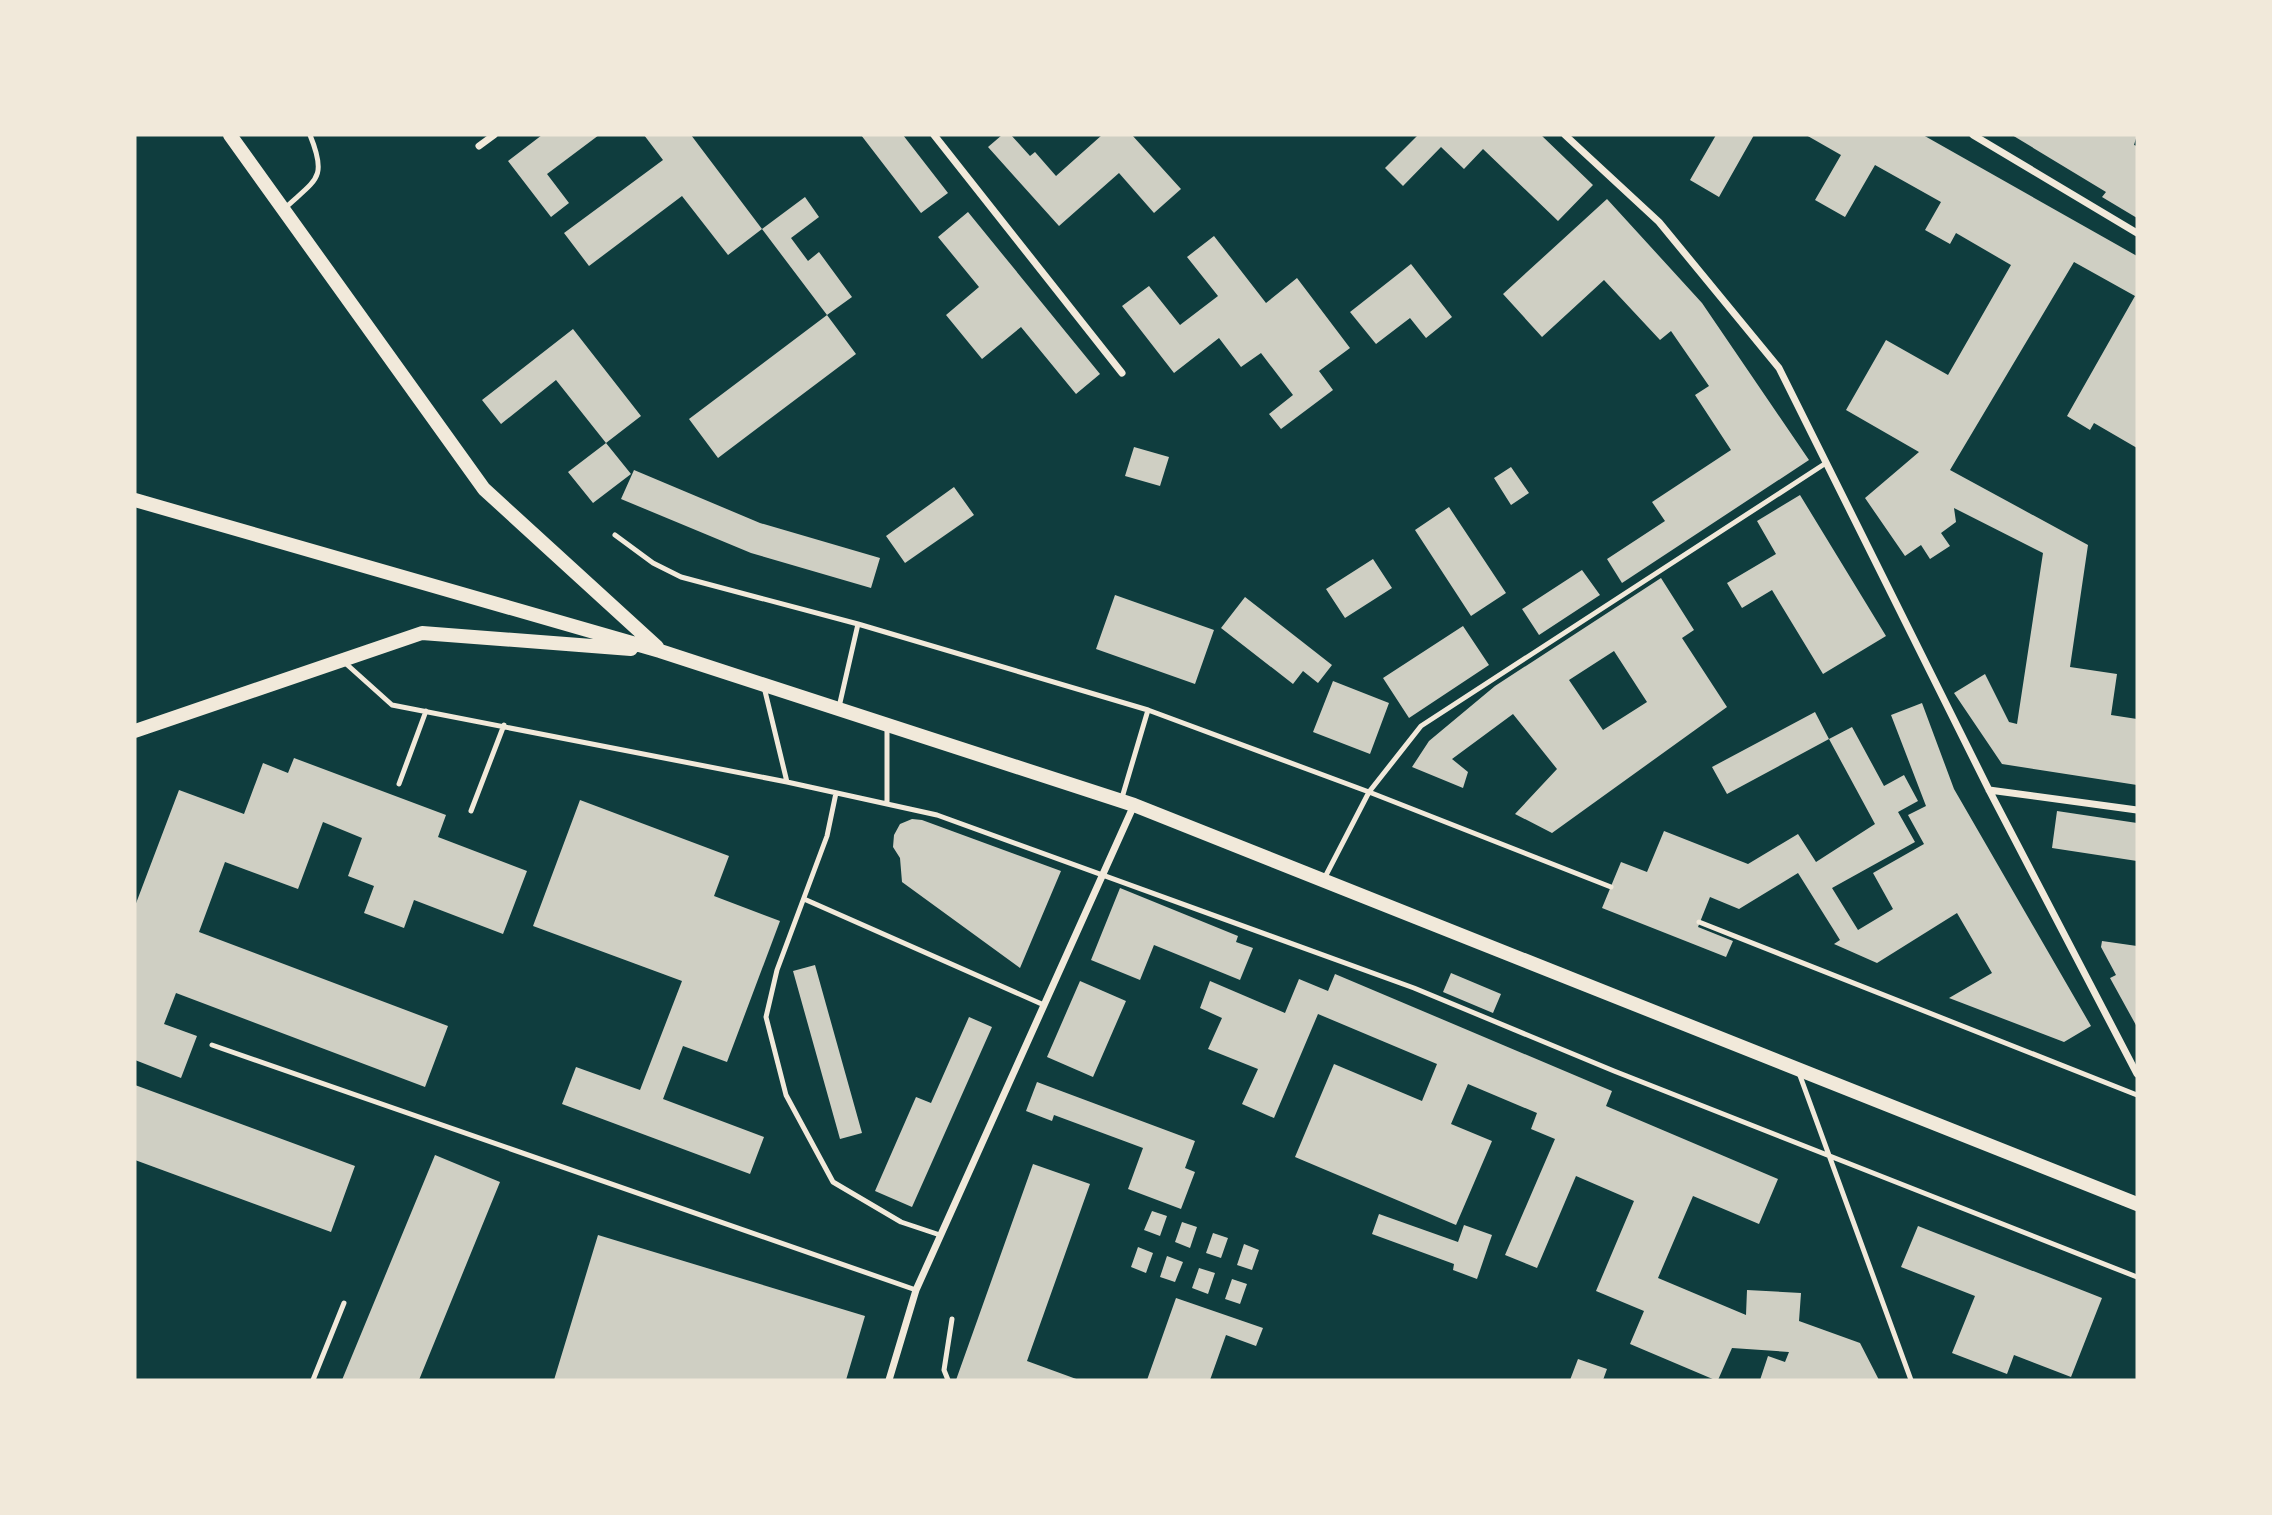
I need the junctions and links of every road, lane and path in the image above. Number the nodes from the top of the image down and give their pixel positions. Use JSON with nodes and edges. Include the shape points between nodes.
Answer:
{"nodes":[{"id":1,"x":230,"y":135,"type":"edge"},
{"id":2,"x":310,"y":135,"type":"edge"},
{"id":3,"x":494,"y":135,"type":"edge"},
{"id":4,"x":934,"y":135,"type":"edge"},
{"id":5,"x":1565,"y":135,"type":"edge"},
{"id":6,"x":1973,"y":135,"type":"edge"},
{"id":7,"x":479,"y":146,"type":"dead end"},
{"id":8,"x":284,"y":209,"type":"junction"},
{"id":9,"x":2137,"y":233,"type":"edge"},
{"id":10,"x":1122,"y":373,"type":"dead end"},
{"id":11,"x":1826,"y":463,"type":"junction"},
{"id":12,"x":135,"y":499,"type":"edge"},
{"id":13,"x":615,"y":535,"type":"dead end"},
{"id":14,"x":858,"y":624,"type":"junction"},
{"id":15,"x":660,"y":651,"type":"junction"},
{"id":16,"x":343,"y":662,"type":"junction"},
{"id":17,"x":763,"y":684,"type":"junction"},
{"id":18,"x":839,"y":708,"type":"junction"},
{"id":19,"x":1148,"y":710,"type":"junction"},
{"id":20,"x":426,"y":711,"type":"junction"},
{"id":21,"x":887,"y":725,"type":"junction"},
{"id":22,"x":504,"y":726,"type":"junction"},
{"id":23,"x":135,"y":731,"type":"edge"},
{"id":24,"x":787,"y":782,"type":"junction"},
{"id":25,"x":399,"y":784,"type":"dead end"},
{"id":26,"x":1989,"y":790,"type":"junction"},
{"id":27,"x":1369,"y":792,"type":"junction"},
{"id":28,"x":836,"y":793,"type":"junction"},
{"id":29,"x":1128,"y":803,"type":"junction"},
{"id":30,"x":887,"y":804,"type":"junction"},
{"id":31,"x":2137,"y":810,"type":"edge"},
{"id":32,"x":471,"y":811,"type":"dead end"},
{"id":33,"x":1102,"y":874,"type":"junction"},
{"id":34,"x":1323,"y":880,"type":"junction"},
{"id":35,"x":1611,"y":887,"type":"dead end"},
{"id":36,"x":804,"y":899,"type":"junction"},
{"id":37,"x":1699,"y":922,"type":"dead end"},
{"id":38,"x":1044,"y":1004,"type":"junction"},
{"id":39,"x":212,"y":1045,"type":"dead end"},
{"id":40,"x":1797,"y":1067,"type":"junction"},
{"id":41,"x":2137,"y":1074,"type":"edge"},
{"id":42,"x":2137,"y":1095,"type":"edge"},
{"id":43,"x":1829,"y":1155,"type":"junction"},
{"id":44,"x":2137,"y":1204,"type":"edge"},
{"id":45,"x":940,"y":1235,"type":"junction"},
{"id":46,"x":2137,"y":1277,"type":"edge"},
{"id":47,"x":916,"y":1290,"type":"junction"},
{"id":48,"x":344,"y":1303,"type":"dead end"},
{"id":49,"x":952,"y":1319,"type":"dead end"},
{"id":50,"x":313,"y":1380,"type":"edge"},
{"id":51,"x":889,"y":1380,"type":"edge"},
{"id":52,"x":948,"y":1380,"type":"edge"},
{"id":53,"x":1910,"y":1380,"type":"edge"}],
"edges":[{"from":1,"to":8,"type":"main road"},
{"from":2,"to":8,"type":"lane","via":[[320,161],[317,178]]},
{"from":3,"to":7,"type":"street"},
{"from":4,"to":10,"type":"street"},
{"from":5,"to":11,"type":"street","via":[[1659,222],[1779,368]]},
{"from":6,"to":9,"type":"street"},
{"from":8,"to":15,"type":"main road","via":[[484,489]]},
{"from":11,"to":26,"type":"street"},
{"from":11,"to":27,"type":"lane","via":[[1421,726]]},
{"from":12,"to":15,"type":"main road"},
{"from":13,"to":14,"type":"lane","via":[[681,577]]},
{"from":14,"to":18,"type":"lane"},
{"from":14,"to":19,"type":"lane"},
{"from":15,"to":16,"type":"main road","via":[[422,633]]},
{"from":15,"to":17,"type":"main road"},
{"from":16,"to":20,"type":"lane","via":[[391,705]]},
{"from":16,"to":23,"type":"main road"},
{"from":17,"to":18,"type":"main road"},
{"from":17,"to":24,"type":"lane"},
{"from":18,"to":21,"type":"main road"},
{"from":19,"to":27,"type":"lane"},
{"from":19,"to":29,"type":"lane"},
{"from":20,"to":22,"type":"lane"},
{"from":20,"to":25,"type":"lane"},
{"from":21,"to":29,"type":"main road"},
{"from":21,"to":30,"type":"lane"},
{"from":22,"to":24,"type":"lane"},
{"from":22,"to":32,"type":"lane"},
{"from":24,"to":28,"type":"lane"},
{"from":26,"to":31,"type":"street"},
{"from":26,"to":41,"type":"street"},
{"from":27,"to":34,"type":"lane"},
{"from":27,"to":35,"type":"lane"},
{"from":28,"to":30,"type":"lane"},
{"from":28,"to":36,"type":"lane","via":[[827,836]]},
{"from":29,"to":33,"type":"street"},
{"from":29,"to":34,"type":"main road"},
{"from":30,"to":33,"type":"lane","via":[[937,815]]},
{"from":33,"to":38,"type":"street"},
{"from":33,"to":43,"type":"lane","via":[[1414,988]]},
{"from":34,"to":40,"type":"main road"},
{"from":36,"to":38,"type":"lane"},
{"from":36,"to":45,"type":"lane","via":[[777,970],[766,1017],[786,1095],[833,1182],[901,1222]]},
{"from":37,"to":42,"type":"lane"},
{"from":38,"to":45,"type":"street"},
{"from":39,"to":47,"type":"lane"},
{"from":40,"to":43,"type":"lane"},
{"from":40,"to":44,"type":"main road"},
{"from":43,"to":46,"type":"lane"},
{"from":43,"to":53,"type":"lane"},
{"from":45,"to":47,"type":"street"},
{"from":47,"to":51,"type":"street"},
{"from":48,"to":50,"type":"lane"},
{"from":49,"to":52,"type":"lane","via":[[944,1370]]}]}
